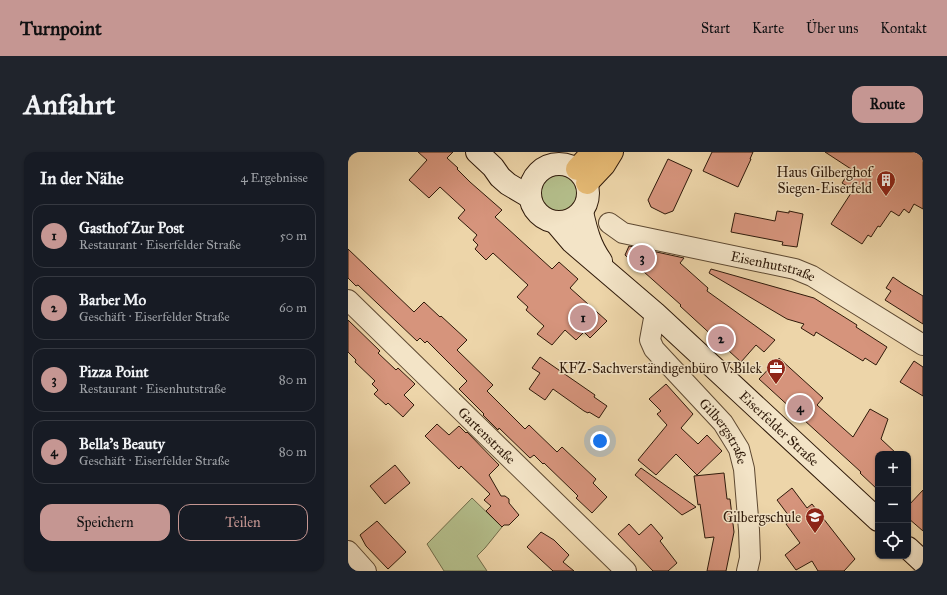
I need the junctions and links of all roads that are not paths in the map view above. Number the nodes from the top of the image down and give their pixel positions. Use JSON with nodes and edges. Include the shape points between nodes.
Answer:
{"nodes":[{"id":1,"x":477,"y":152,"type":"edge"},
{"id":2,"x":593,"y":152,"type":"edge"},
{"id":3,"x":612,"y":152,"type":"edge"},
{"id":4,"x":493,"y":167,"type":"junction"},
{"id":5,"x":539,"y":171,"type":"junction"},
{"id":6,"x":582,"y":176,"type":"junction"},
{"id":7,"x":530,"y":197,"type":"junction"},
{"id":8,"x":582,"y":212,"type":"junction"},
{"id":9,"x":555,"y":222,"type":"junction"},
{"id":10,"x":609,"y":223,"type":"dead end"},
{"id":11,"x":608,"y":272,"type":"junction"},
{"id":12,"x":348,"y":300,"type":"edge"},
{"id":13,"x":655,"y":313,"type":"junction"},
{"id":14,"x":923,"y":345,"type":"edge"},
{"id":15,"x":875,"y":517,"type":"edge"},
{"id":16,"x":348,"y":551,"type":"edge"},
{"id":17,"x":911,"y":551,"type":"edge"},
{"id":18,"x":923,"y":562,"type":"edge"},
{"id":19,"x":366,"y":571,"type":"edge"},
{"id":20,"x":626,"y":571,"type":"edge"},
{"id":21,"x":747,"y":571,"type":"edge"}],
"edges":[{"from":1,"to":4,"type":"main road"},
{"from":2,"to":6,"type":"highway"},
{"from":3,"to":6,"type":"highway","via":[[604,165]]},
{"from":4,"to":5,"type":"main road","via":[[514,171]]},
{"from":4,"to":7,"type":"main road","via":[[508,184]]},
{"from":5,"to":6,"type":"main road","via":[[553,163],[562,163],[570,165]]},
{"from":5,"to":7,"type":"main road","via":[[533,178]]},
{"from":6,"to":8,"type":"main road","name":"Eiserfelder Straße","via":[[588,198]]},
{"from":7,"to":9,"type":"main road","name":"Eiserfelder Straße","via":[[538,214]]},
{"from":8,"to":9,"type":"main road","via":[[565,222]]},
{"from":8,"to":11,"type":"main road","name":"Eiserfelder Straße","via":[[587,236]]},
{"from":9,"to":11,"type":"main road","name":"Eiserfelder Straße","via":[[572,242]]},
{"from":10,"to":14,"type":"street","name":"Eisenhutstraße","via":[[623,234],[795,269],[812,276]]},
{"from":11,"to":13,"type":"main road","name":"Eiserfelder Straße"},
{"from":12,"to":20,"type":"street","name":"Gartenstraße"},
{"from":13,"to":15,"type":"main road","name":"Eiserfelder Straße"},
{"from":13,"to":21,"type":"street","name":"Gilbergstraße","via":[[650,340],[654,349],[723,424],[739,449],[744,469],[749,530],[750,558]]},
{"from":16,"to":19,"type":"street"},
{"from":17,"to":18,"type":"main road"}]}
